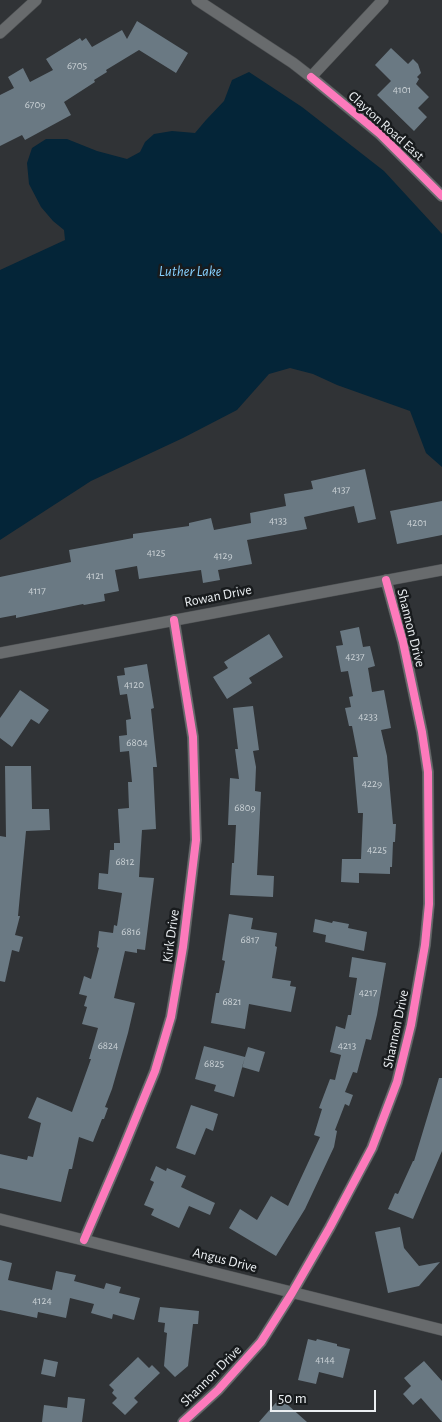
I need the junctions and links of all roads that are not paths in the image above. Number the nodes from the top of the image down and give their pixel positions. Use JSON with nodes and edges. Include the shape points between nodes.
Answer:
{"nodes":[{"id":1,"x":36,"y":0,"type":"edge"},
{"id":2,"x":197,"y":0,"type":"edge"},
{"id":3,"x":383,"y":0,"type":"edge"},
{"id":4,"x":0,"y":33,"type":"edge"},
{"id":5,"x":311,"y":77,"type":"junction"},
{"id":6,"x":442,"y":196,"type":"edge"},
{"id":7,"x":442,"y":570,"type":"edge"},
{"id":8,"x":386,"y":580,"type":"junction"},
{"id":9,"x":174,"y":620,"type":"junction"},
{"id":10,"x":0,"y":653,"type":"edge"},
{"id":11,"x":0,"y":1219,"type":"edge"},
{"id":12,"x":84,"y":1240,"type":"junction"},
{"id":13,"x":292,"y":1293,"type":"junction"},
{"id":14,"x":442,"y":1330,"type":"edge"},
{"id":15,"x":183,"y":1422,"type":"edge"}],
"edges":[{"from":1,"to":4,"type":"street"},
{"from":2,"to":5,"type":"street","name":"Clayton Road East"},
{"from":3,"to":5,"type":"street"},
{"from":5,"to":6,"type":"street","name":"Clayton Road East","via":[[380,134]]},
{"from":7,"to":8,"type":"street","name":"Rowan Drive"},
{"from":8,"to":9,"type":"street","name":"Rowan Drive"},
{"from":8,"to":13,"type":"street","name":"Shannon Drive","via":[[405,651],[428,772],[429,904],[425,945],[397,1082],[375,1140]]},
{"from":9,"to":10,"type":"street","name":"Rowan Drive"},
{"from":9,"to":12,"type":"street","name":"Kirk Drive","via":[[193,737],[196,840],[183,947],[172,1017],[155,1071]]},
{"from":11,"to":12,"type":"street","name":"Angus Drive"},
{"from":12,"to":13,"type":"street","name":"Angus Drive"},
{"from":13,"to":14,"type":"street","name":"Angus Drive"},
{"from":13,"to":15,"type":"street","name":"Shannon Drive","via":[[261,1342],[218,1390]]}]}
